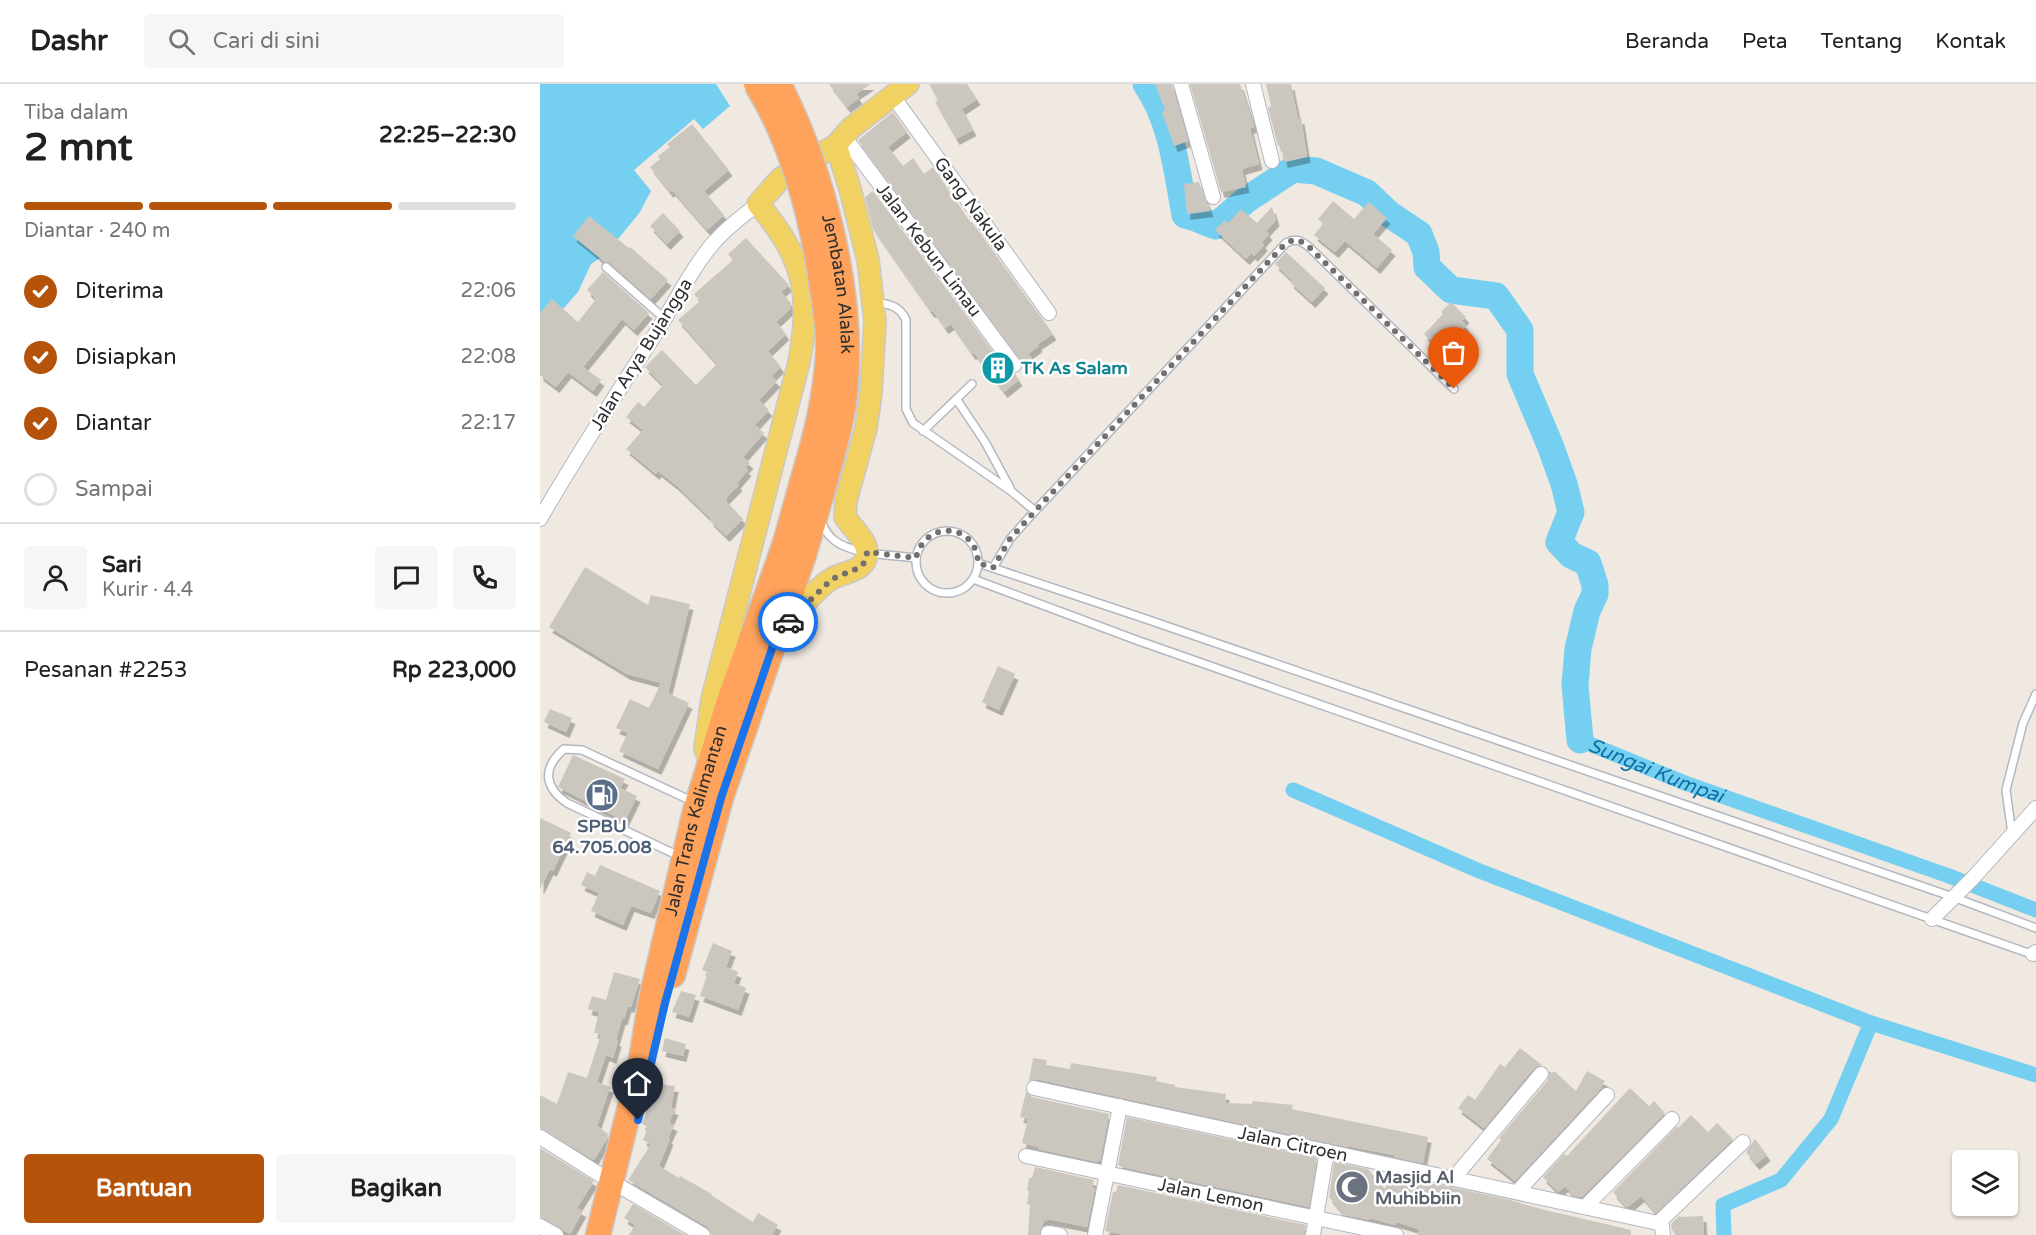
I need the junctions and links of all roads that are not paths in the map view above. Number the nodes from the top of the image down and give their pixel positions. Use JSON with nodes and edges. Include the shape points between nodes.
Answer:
{"nodes":[{"id":1,"x":756,"y":84,"type":"edge"},
{"id":2,"x":779,"y":84,"type":"edge"},
{"id":3,"x":1181,"y":84,"type":"edge"},
{"id":4,"x":1253,"y":84,"type":"edge"},
{"id":5,"x":900,"y":90,"type":"edge"},
{"id":6,"x":840,"y":140,"type":"junction"},
{"id":7,"x":1272,"y":161,"type":"dead end"},
{"id":8,"x":1213,"y":197,"type":"dead end"},
{"id":9,"x":758,"y":204,"type":"junction"},
{"id":10,"x":606,"y":267,"type":"dead end"},
{"id":11,"x":872,"y":302,"type":"junction"},
{"id":12,"x":1049,"y":314,"type":"dead end"},
{"id":13,"x":666,"y":319,"type":"junction"},
{"id":14,"x":1014,"y":365,"type":"dead end"},
{"id":15,"x":972,"y":384,"type":"dead end"},
{"id":16,"x":1454,"y":389,"type":"dead end"},
{"id":17,"x":957,"y":400,"type":"junction"},
{"id":18,"x":923,"y":431,"type":"junction"},
{"id":19,"x":1011,"y":491,"type":"junction"},
{"id":20,"x":814,"y":495,"type":"junction"},
{"id":21,"x":1035,"y":511,"type":"junction"},
{"id":22,"x":540,"y":519,"type":"edge"},
{"id":23,"x":867,"y":552,"type":"junction"},
{"id":24,"x":916,"y":558,"type":"junction"},
{"id":25,"x":978,"y":563,"type":"junction"},
{"id":26,"x":993,"y":568,"type":"junction"},
{"id":27,"x":973,"y":579,"type":"junction"},
{"id":28,"x":777,"y":634,"type":"junction"},
{"id":29,"x":2036,"y":694,"type":"edge"},
{"id":30,"x":710,"y":764,"type":"junction"},
{"id":31,"x":698,"y":804,"type":"junction"},
{"id":32,"x":2036,"y":808,"type":"edge"},
{"id":33,"x":2012,"y":836,"type":"junction"},
{"id":34,"x":684,"y":858,"type":"junction"},
{"id":35,"x":1963,"y":888,"type":"junction"},
{"id":36,"x":1932,"y":919,"type":"junction"},
{"id":37,"x":2036,"y":928,"type":"edge"},
{"id":38,"x":2035,"y":954,"type":"edge"},
{"id":39,"x":1541,"y":1074,"type":"dead end"},
{"id":40,"x":1034,"y":1088,"type":"dead end"},
{"id":41,"x":1607,"y":1095,"type":"dead end"},
{"id":42,"x":1120,"y":1106,"type":"junction"},
{"id":43,"x":1672,"y":1119,"type":"dead end"},
{"id":44,"x":540,"y":1137,"type":"edge"},
{"id":45,"x":1743,"y":1142,"type":"dead end"},
{"id":46,"x":1327,"y":1151,"type":"junction"},
{"id":47,"x":1026,"y":1156,"type":"dead end"},
{"id":48,"x":1107,"y":1173,"type":"junction"},
{"id":49,"x":1453,"y":1179,"type":"junction"},
{"id":50,"x":616,"y":1184,"type":"junction"},
{"id":51,"x":1518,"y":1191,"type":"junction"},
{"id":52,"x":1585,"y":1207,"type":"junction"},
{"id":53,"x":1317,"y":1218,"type":"junction"},
{"id":54,"x":540,"y":1226,"type":"edge"},
{"id":55,"x":606,"y":1227,"type":"edge"},
{"id":56,"x":1660,"y":1229,"type":"edge"},
{"id":57,"x":556,"y":1235,"type":"edge"},
{"id":58,"x":703,"y":1235,"type":"edge"},
{"id":59,"x":1095,"y":1235,"type":"edge"},
{"id":60,"x":1313,"y":1235,"type":"edge"},
{"id":61,"x":1396,"y":1235,"type":"edge"}],
"edges":[{"from":1,"to":20,"type":"highway","name":"Jembatan Alalak","bridge":true,"via":[[779,127],[804,197],[819,266],[828,349],[813,445]]},
{"from":2,"to":20,"type":"highway","name":"Jembatan Alalak","bridge":true,"via":[[811,155],[844,302],[847,339],[842,417]]},
{"from":3,"to":8,"type":"street"},
{"from":4,"to":7,"type":"street"},
{"from":5,"to":6,"type":"main road"},
{"from":5,"to":12,"type":"street","name":"Gang Nakula"},
{"from":6,"to":9,"type":"main road","via":[[781,177]]},
{"from":6,"to":11,"type":"main road","via":[[868,260]]},
{"from":6,"to":14,"type":"street","name":"Jalan Kebun Limau"},
{"from":9,"to":13,"type":"street","name":"Jalan Arya Bujangga","via":[[710,247]]},
{"from":9,"to":30,"type":"main road","via":[[772,220],[797,266],[803,288],[805,331],[712,699],[705,748]]},
{"from":10,"to":13,"type":"lane"},
{"from":11,"to":18,"type":"lane","via":[[896,307],[906,320],[906,409],[913,423]]},
{"from":11,"to":23,"type":"main road","via":[[872,393],[845,517]]},
{"from":13,"to":22,"type":"street","name":"Jalan Arya Bujangga","via":[[580,449]]},
{"from":15,"to":17,"type":"lane"},
{"from":16,"to":21,"type":"lane","via":[[1309,247],[1296,239],[1277,252]]},
{"from":17,"to":18,"type":"lane"},
{"from":17,"to":19,"type":"lane"},
{"from":18,"to":19,"type":"lane"},
{"from":19,"to":21,"type":"lane"},
{"from":20,"to":23,"type":"lane","via":[[826,532],[844,546]]},
{"from":20,"to":28,"type":"highway","name":"Jalan Trans Kalimantan"},
{"from":20,"to":30,"type":"highway","name":"Jalan Trans Kalimantan","via":[[785,543]]},
{"from":21,"to":26,"type":"lane","via":[[1010,539]]},
{"from":23,"to":24,"type":"lane"},
{"from":23,"to":28,"type":"main road","via":[[861,567],[832,579]]},
{"from":24,"to":25,"type":"lane","via":[[924,541],[946,530],[968,539],[976,549]]},
{"from":24,"to":27,"type":"lane","via":[[918,575],[936,592],[960,591]]},
{"from":25,"to":26,"type":"lane"},
{"from":25,"to":27,"type":"lane"},
{"from":26,"to":35,"type":"lane"},
{"from":27,"to":36,"type":"lane"},
{"from":28,"to":50,"type":"highway","name":"Jalan Trans Kalimantan","via":[[721,798],[665,1003],[650,1075]]},
{"from":29,"to":33,"type":"lane","via":[[2023,723],[2006,790]]},
{"from":30,"to":31,"type":"highway","name":"Jalan Trans Kalimantan"},
{"from":31,"to":34,"type":"highway","name":"Jalan Trans Kalimantan"},
{"from":31,"to":34,"type":"lane","via":[[582,750],[564,749],[548,770],[550,788],[556,796]]},
{"from":32,"to":33,"type":"street"},
{"from":33,"to":35,"type":"street"},
{"from":34,"to":50,"type":"highway","name":"Jalan Trans Kalimantan","via":[[651,999]]},
{"from":35,"to":36,"type":"street"},
{"from":35,"to":37,"type":"lane"},
{"from":36,"to":38,"type":"lane"},
{"from":39,"to":49,"type":"street"},
{"from":40,"to":42,"type":"street","name":"Jalan Citroen"},
{"from":41,"to":51,"type":"street"},
{"from":42,"to":46,"type":"street","name":"Jalan Citroen"},
{"from":42,"to":48,"type":"street"},
{"from":43,"to":52,"type":"street"},
{"from":44,"to":50,"type":"street"},
{"from":45,"to":56,"type":"street"},
{"from":46,"to":49,"type":"street","name":"Jalan Citroen"},
{"from":46,"to":53,"type":"street"},
{"from":47,"to":48,"type":"street","name":"Jalan Lemon"},
{"from":48,"to":53,"type":"street","name":"Jalan Lemon"},
{"from":48,"to":59,"type":"street"},
{"from":49,"to":51,"type":"street","name":"Jalan Citroen"},
{"from":50,"to":55,"type":"highway","name":"Jalan Trans Kalimantan"},
{"from":50,"to":58,"type":"street"},
{"from":51,"to":52,"type":"street","name":"Jalan Citroen"},
{"from":52,"to":56,"type":"street","name":"Jalan Citroen"},
{"from":53,"to":60,"type":"street"},
{"from":53,"to":61,"type":"street","name":"Jalan Lemon"},
{"from":54,"to":57,"type":"street"}]}
